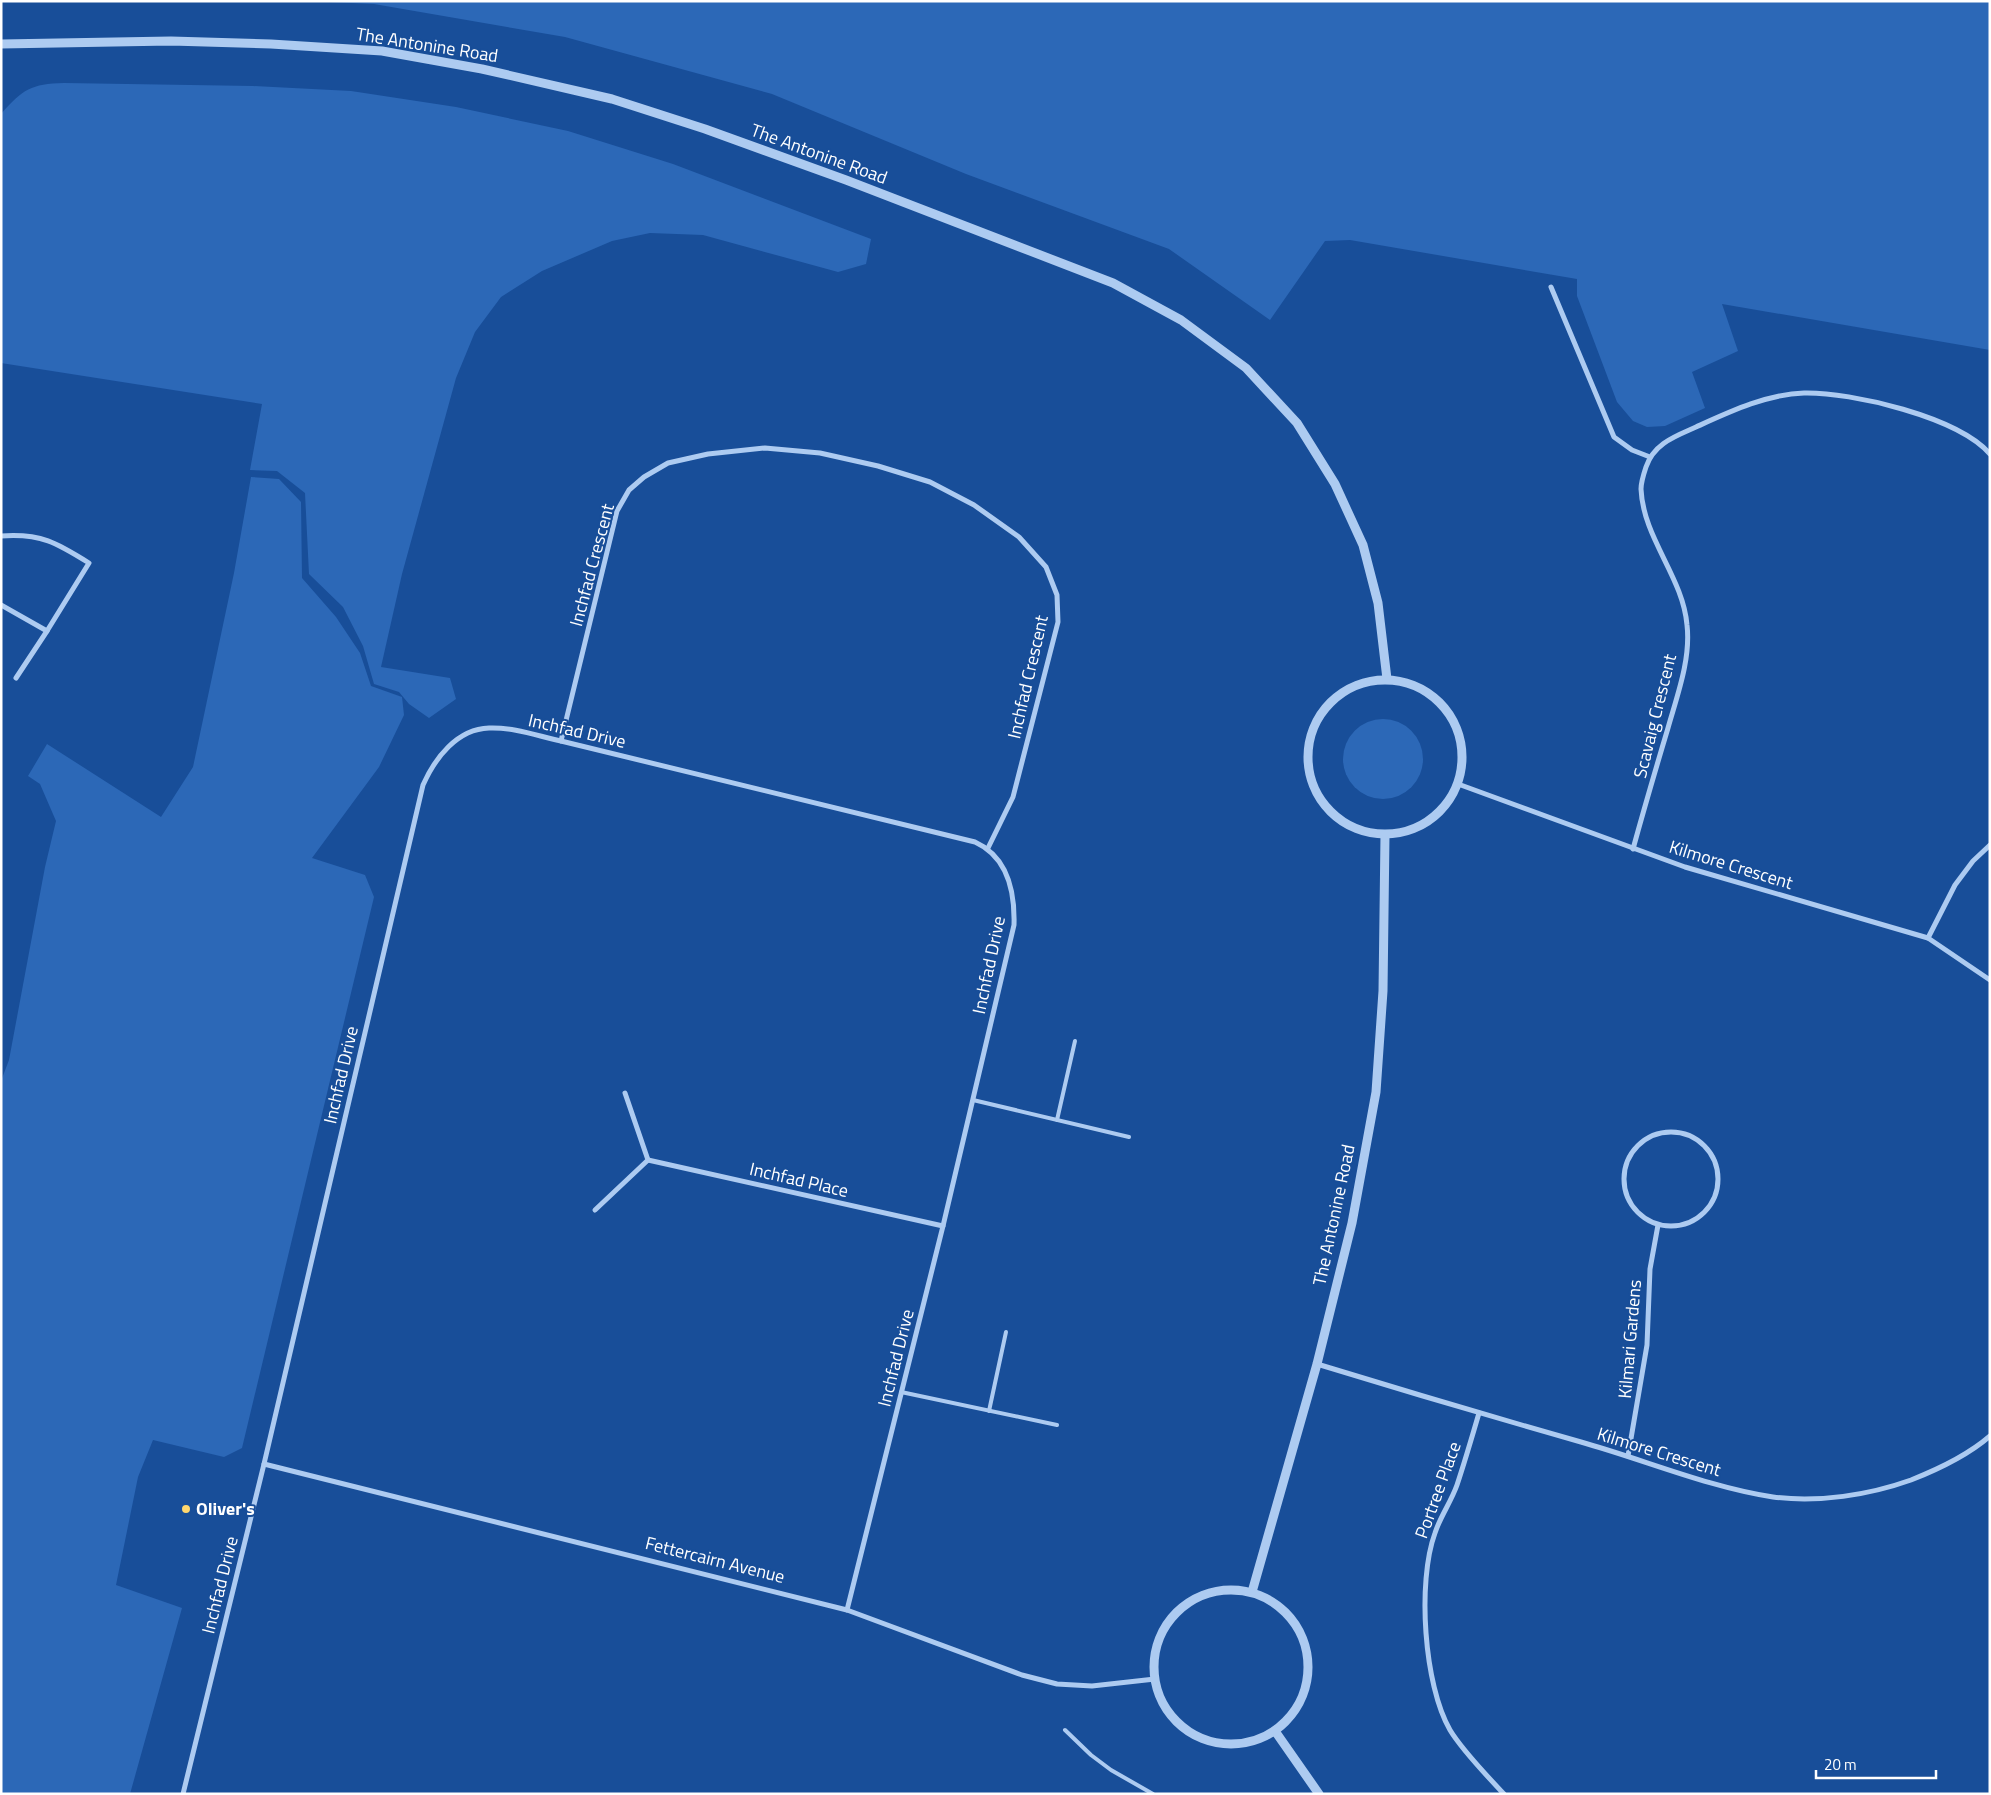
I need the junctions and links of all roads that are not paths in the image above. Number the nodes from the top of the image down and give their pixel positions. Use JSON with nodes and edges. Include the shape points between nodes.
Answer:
{"nodes":[{"id":1,"x":1,"y":44,"type":"edge"},
{"id":2,"x":1551,"y":287,"type":"dead end"},
{"id":3,"x":1989,"y":452,"type":"edge"},
{"id":4,"x":1650,"y":457,"type":"junction"},
{"id":5,"x":1,"y":536,"type":"edge"},
{"id":6,"x":1,"y":605,"type":"edge"},
{"id":7,"x":47,"y":631,"type":"junction"},
{"id":8,"x":16,"y":678,"type":"dead end"},
{"id":9,"x":1387,"y":679,"type":"junction"},
{"id":10,"x":561,"y":741,"type":"junction"},
{"id":11,"x":1458,"y":784,"type":"junction"},
{"id":12,"x":1385,"y":835,"type":"junction"},
{"id":13,"x":1990,"y":845,"type":"edge"},
{"id":14,"x":988,"y":848,"type":"junction"},
{"id":15,"x":1633,"y":849,"type":"junction"},
{"id":16,"x":1928,"y":938,"type":"junction"},
{"id":17,"x":1990,"y":980,"type":"edge"},
{"id":18,"x":1075,"y":1041,"type":"dead end"},
{"id":19,"x":625,"y":1093,"type":"dead end"},
{"id":20,"x":973,"y":1100,"type":"junction"},
{"id":21,"x":1057,"y":1120,"type":"junction"},
{"id":22,"x":1130,"y":1137,"type":"dead end"},
{"id":23,"x":648,"y":1160,"type":"junction"},
{"id":24,"x":595,"y":1210,"type":"dead end"},
{"id":25,"x":1658,"y":1224,"type":"junction"},
{"id":26,"x":943,"y":1226,"type":"junction"},
{"id":27,"x":1006,"y":1332,"type":"dead end"},
{"id":28,"x":1317,"y":1364,"type":"junction"},
{"id":29,"x":902,"y":1392,"type":"junction"},
{"id":30,"x":989,"y":1411,"type":"junction"},
{"id":31,"x":1479,"y":1412,"type":"junction"},
{"id":32,"x":1056,"y":1425,"type":"dead end"},
{"id":33,"x":1990,"y":1436,"type":"edge"},
{"id":34,"x":1628,"y":1456,"type":"junction"},
{"id":35,"x":264,"y":1464,"type":"junction"},
{"id":36,"x":1252,"y":1592,"type":"junction"},
{"id":37,"x":847,"y":1610,"type":"junction"},
{"id":38,"x":1155,"y":1679,"type":"junction"},
{"id":39,"x":1065,"y":1730,"type":"dead end"},
{"id":40,"x":1275,"y":1731,"type":"junction"},
{"id":41,"x":182,"y":1794,"type":"edge"},
{"id":42,"x":1153,"y":1794,"type":"edge"},
{"id":43,"x":1319,"y":1794,"type":"edge"},
{"id":44,"x":1504,"y":1794,"type":"edge"}],
"edges":[{"from":1,"to":9,"type":"street","name":"The Antonine Road","via":[[171,41],[271,44],[382,51],[482,68],[612,99],[705,129],[1113,283],[1181,320],[1246,368],[1297,423],[1335,484],[1363,545],[1378,603]]},
{"from":2,"to":4,"type":"street","via":[[1614,437],[1632,450]]},
{"from":3,"to":4,"type":"street","name":"Scavaig Crescent","via":[[1955,428],[1917,414],[1872,401],[1803,393],[1772,398],[1718,417],[1661,443]]},
{"from":4,"to":15,"type":"street","name":"Scavaig Crescent","via":[[1641,488],[1644,514],[1684,602],[1688,627],[1686,657],[1678,692]]},
{"from":5,"to":7,"type":"street","via":[[28,535],[56,543],[89,563]]},
{"from":6,"to":7,"type":"street"},
{"from":7,"to":8,"type":"street"},
{"from":9,"to":11,"type":"street","via":[[1411,684],[1432,695],[1449,713],[1459,735],[1463,760]]},
{"from":9,"to":12,"type":"street","via":[[1360,683],[1336,696],[1318,717],[1309,743],[1308,770],[1317,796],[1334,817],[1358,830]]},
{"from":10,"to":14,"type":"street","name":"Inchfad Drive","via":[[975,842]]},
{"from":10,"to":14,"type":"street","name":"Inchfad Crescent","via":[[617,511],[629,490],[668,463],[708,454],[765,448],[820,453],[878,466],[930,482],[974,505],[1019,537],[1046,567],[1057,595],[1058,622],[1013,796]]},
{"from":10,"to":35,"type":"street","name":"Inchfad Drive","via":[[506,729],[488,728],[467,734],[448,746],[436,760],[423,785]]},
{"from":11,"to":12,"type":"street","via":[[1450,800],[1422,826],[1404,833]]},
{"from":11,"to":15,"type":"street","name":"Kilmore Crescent"},
{"from":12,"to":28,"type":"street","name":"The Antonine Road","via":[[1383,992],[1376,1092],[1352,1223]]},
{"from":13,"to":16,"type":"street","via":[[1955,885]]},
{"from":14,"to":20,"type":"street","name":"Inchfad Drive","via":[[1012,886],[1014,925]]},
{"from":15,"to":16,"type":"street","name":"Kilmore Crescent"},
{"from":16,"to":17,"type":"street","name":"Kilmore Crescent"},
{"from":18,"to":21,"type":"lane"},
{"from":19,"to":23,"type":"street"},
{"from":20,"to":21,"type":"lane"},
{"from":20,"to":26,"type":"street","name":"Inchfad Drive"},
{"from":21,"to":22,"type":"lane"},
{"from":23,"to":24,"type":"street"},
{"from":23,"to":26,"type":"street","name":"Inchfad Place"},
{"from":25,"to":25,"type":"street","via":[[1644,1218],[1626,1194],[1624,1178],[1627,1164],[1634,1150],[1646,1140],[1674,1132],[1689,1135],[1713,1156],[1718,1171],[1718,1187],[1713,1202],[1689,1223],[1674,1227]]},
{"from":25,"to":34,"type":"street","name":"Kilmari Gardens","via":[[1650,1269],[1647,1345]]},
{"from":26,"to":29,"type":"street","name":"Inchfad Drive"},
{"from":27,"to":30,"type":"lane"},
{"from":28,"to":31,"type":"street","name":"Kilmore Crescent"},
{"from":28,"to":36,"type":"street","name":"The Antonine Road"},
{"from":29,"to":30,"type":"lane"},
{"from":29,"to":37,"type":"street","name":"Inchfad Drive"},
{"from":30,"to":32,"type":"lane"},
{"from":31,"to":34,"type":"street","name":"Kilmore Crescent"},
{"from":31,"to":44,"type":"street","name":"Portree Place","via":[[1456,1487],[1434,1535],[1424,1612],[1428,1657],[1436,1694],[1450,1730]]},
{"from":33,"to":34,"type":"street","name":"Kilmore Crescent","via":[[1978,1447],[1932,1472],[1891,1487],[1814,1498],[1775,1497],[1739,1491]]},
{"from":35,"to":37,"type":"street","name":"Fettercairn Avenue"},
{"from":35,"to":41,"type":"street","name":"Inchfad Drive"},
{"from":36,"to":38,"type":"street","via":[[1227,1589],[1202,1595],[1180,1609],[1164,1629],[1155,1654]]},
{"from":36,"to":40,"type":"street","via":[[1275,1603],[1293,1620],[1305,1642],[1309,1667],[1305,1692],[1293,1714]]},
{"from":37,"to":38,"type":"street","name":"Fettercairn Avenue","via":[[1022,1676],[1057,1684],[1092,1686]]},
{"from":38,"to":40,"type":"street","via":[[1163,1704],[1179,1724],[1201,1738],[1226,1744],[1243,1743]]},
{"from":39,"to":42,"type":"lane","via":[[1111,1770]]},
{"from":40,"to":43,"type":"street"}]}
